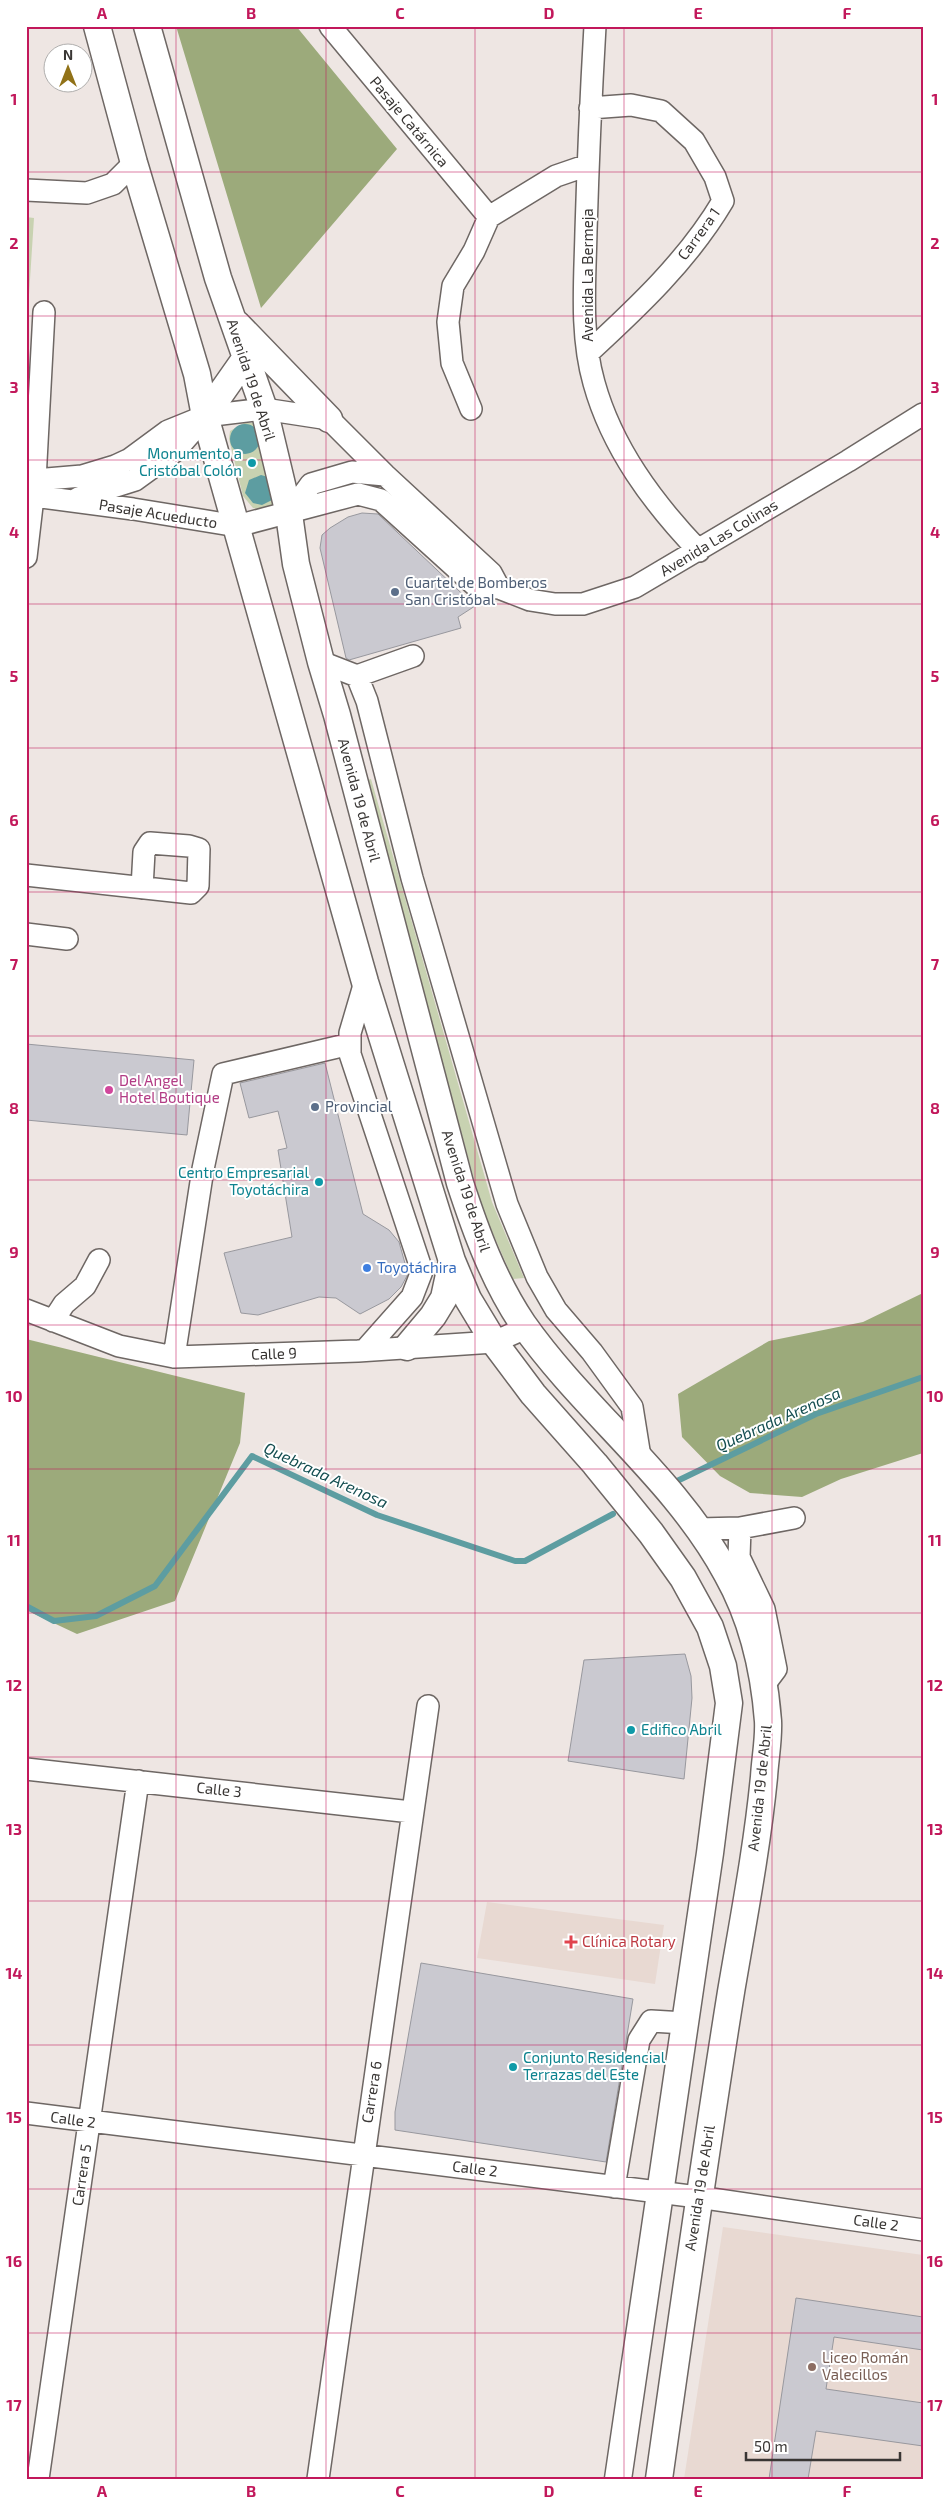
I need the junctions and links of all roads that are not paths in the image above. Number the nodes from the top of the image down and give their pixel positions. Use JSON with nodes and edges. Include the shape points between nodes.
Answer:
{"nodes":[{"id":1,"x":97,"y":26,"type":"edge"},
{"id":2,"x":146,"y":26,"type":"edge"},
{"id":3,"x":330,"y":26,"type":"edge"},
{"id":4,"x":595,"y":26,"type":"edge"},
{"id":5,"x":590,"y":108,"type":"junction"},
{"id":6,"x":134,"y":163,"type":"junction"},
{"id":7,"x":588,"y":165,"type":"junction"},
{"id":8,"x":26,"y":190,"type":"edge"},
{"id":9,"x":489,"y":217,"type":"junction"},
{"id":10,"x":44,"y":312,"type":"dead end"},
{"id":11,"x":232,"y":319,"type":"junction"},
{"id":12,"x":588,"y":353,"type":"junction"},
{"id":13,"x":245,"y":359,"type":"junction"},
{"id":14,"x":264,"y":409,"type":"junction"},
{"id":15,"x":471,"y":409,"type":"dead end"},
{"id":16,"x":923,"y":414,"type":"edge"},
{"id":17,"x":205,"y":416,"type":"junction"},
{"id":18,"x":329,"y":418,"type":"junction"},
{"id":19,"x":385,"y":475,"type":"junction"},
{"id":20,"x":30,"y":487,"type":"edge"},
{"id":21,"x":70,"y":500,"type":"junction"},
{"id":22,"x":289,"y":514,"type":"junction"},
{"id":23,"x":236,"y":526,"type":"junction"},
{"id":24,"x":699,"y":551,"type":"junction"},
{"id":25,"x":26,"y":557,"type":"edge"},
{"id":26,"x":500,"y":588,"type":"junction"},
{"id":27,"x":413,"y":656,"type":"dead end"},
{"id":28,"x":321,"y":662,"type":"junction"},
{"id":29,"x":357,"y":676,"type":"junction"},
{"id":30,"x":26,"y":875,"type":"edge"},
{"id":31,"x":142,"y":888,"type":"dead end"},
{"id":32,"x":26,"y":934,"type":"edge"},
{"id":33,"x":67,"y":939,"type":"dead end"},
{"id":34,"x":365,"y":982,"type":"junction"},
{"id":35,"x":350,"y":1044,"type":"junction"},
{"id":36,"x":99,"y":1260,"type":"dead end"},
{"id":37,"x":452,"y":1261,"type":"junction"},
{"id":38,"x":26,"y":1310,"type":"edge"},
{"id":39,"x":52,"y":1321,"type":"junction"},
{"id":40,"x":526,"y":1328,"type":"junction"},
{"id":41,"x":494,"y":1342,"type":"junction"},
{"id":42,"x":407,"y":1347,"type":"junction"},
{"id":43,"x":365,"y":1350,"type":"junction"},
{"id":44,"x":174,"y":1356,"type":"junction"},
{"id":45,"x":640,"y":1457,"type":"junction"},
{"id":46,"x":794,"y":1518,"type":"dead end"},
{"id":47,"x":740,"y":1528,"type":"junction"},
{"id":48,"x":698,"y":1529,"type":"junction"},
{"id":49,"x":764,"y":1685,"type":"junction"},
{"id":50,"x":428,"y":1706,"type":"dead end"},
{"id":51,"x":26,"y":1769,"type":"edge"},
{"id":52,"x":138,"y":1781,"type":"junction"},
{"id":53,"x":411,"y":1812,"type":"junction"},
{"id":54,"x":685,"y":2023,"type":"junction"},
{"id":55,"x":26,"y":2114,"type":"edge"},
{"id":56,"x":90,"y":2122,"type":"junction"},
{"id":57,"x":363,"y":2155,"type":"junction"},
{"id":58,"x":614,"y":2187,"type":"junction"},
{"id":59,"x":661,"y":2193,"type":"junction"},
{"id":60,"x":698,"y":2197,"type":"junction"},
{"id":61,"x":923,"y":2230,"type":"edge"},
{"id":62,"x":38,"y":2479,"type":"edge"},
{"id":63,"x":318,"y":2479,"type":"edge"},
{"id":64,"x":618,"y":2479,"type":"edge"},
{"id":65,"x":659,"y":2479,"type":"edge"}],
"edges":[{"from":1,"to":6,"type":"main road"},
{"from":2,"to":11,"type":"main road","name":"Avenida 19 de Abril","via":[[183,161]]},
{"from":3,"to":9,"type":"street","name":"Pasaje Catárnica"},
{"from":4,"to":5,"type":"street","name":"Avenida La Bermeja"},
{"from":5,"to":7,"type":"street","name":"Avenida La Bermeja"},
{"from":5,"to":12,"type":"street","name":"Carrera 1","via":[[631,105],[661,111],[694,141],[715,177],[723,201],[678,264]]},
{"from":6,"to":8,"type":"street","via":[[113,184],[88,193]]},
{"from":6,"to":17,"type":"main road","via":[[197,374]]},
{"from":7,"to":9,"type":"street","via":[[556,176]]},
{"from":7,"to":12,"type":"street","name":"Avenida La Bermeja","via":[[584,315]]},
{"from":9,"to":15,"type":"street","via":[[453,286],[448,322],[452,363]]},
{"from":10,"to":20,"type":"street"},
{"from":11,"to":13,"type":"main road","name":"Avenida 19 de Abril"},
{"from":11,"to":18,"type":"main road"},
{"from":12,"to":24,"type":"street","name":"Avenida La Bermeja","via":[[593,382],[607,421],[639,481],[668,519]]},
{"from":13,"to":14,"type":"main road","name":"Avenida 19 de Abril"},
{"from":13,"to":17,"type":"main road"},
{"from":14,"to":17,"type":"street"},
{"from":14,"to":18,"type":"street"},
{"from":14,"to":22,"type":"main road","name":"Avenida 19 de Abril"},
{"from":16,"to":24,"type":"street","name":"Avenida Las Colinas"},
{"from":17,"to":20,"type":"street","via":[[168,431],[115,466]]},
{"from":17,"to":21,"type":"street","via":[[157,466],[134,480]]},
{"from":17,"to":23,"type":"main road"},
{"from":18,"to":19,"type":"street"},
{"from":19,"to":22,"type":"street","via":[[352,472],[311,484]]},
{"from":19,"to":26,"type":"street","via":[[491,573]]},
{"from":20,"to":21,"type":"street","name":"Pasaje Acueducto"},
{"from":20,"to":25,"type":"street"},
{"from":21,"to":23,"type":"street","name":"Pasaje Acueducto"},
{"from":22,"to":23,"type":"street","name":"Pasaje Acueducto"},
{"from":22,"to":26,"type":"street","name":"Avenida Las Colinas","via":[[358,494],[381,500],[476,586]]},
{"from":22,"to":28,"type":"main road","name":"Avenida 19 de Abril","via":[[296,564]]},
{"from":23,"to":34,"type":"main road"},
{"from":24,"to":26,"type":"street","name":"Avenida Las Colinas","via":[[635,587],[583,604],[530,600]]},
{"from":27,"to":29,"type":"street"},
{"from":28,"to":29,"type":"street"},
{"from":28,"to":40,"type":"main road","name":"Avenida 19 de Abril","via":[[460,1183],[498,1280]]},
{"from":29,"to":45,"type":"street","via":[[367,700],[412,878],[507,1204],[537,1277],[556,1310],[592,1352],[632,1408]]},
{"from":30,"to":31,"type":"street"},
{"from":32,"to":33,"type":"street"},
{"from":34,"to":35,"type":"street","via":[[350,1033]]},
{"from":34,"to":37,"type":"main road"},
{"from":35,"to":43,"type":"street","via":[[350,1054],[422,1271],[412,1297]]},
{"from":35,"to":44,"type":"street","via":[[223,1074],[203,1169]]},
{"from":36,"to":39,"type":"street","via":[[85,1286],[64,1304]]},
{"from":37,"to":41,"type":"main road","via":[[468,1299]]},
{"from":37,"to":42,"type":"main road","via":[[444,1298]]},
{"from":38,"to":39,"type":"street","name":"Calle 9"},
{"from":39,"to":44,"type":"street","name":"Calle 9","via":[[119,1346]]},
{"from":40,"to":41,"type":"street","name":"Calle 9"},
{"from":40,"to":45,"type":"main road","name":"Avenida 19 de Abril"},
{"from":41,"to":42,"type":"street","name":"Calle 9"},
{"from":41,"to":54,"type":"main road","via":[[533,1394],[651,1533],[678,1571],[710,1627],[723,1666],[729,1703]]},
{"from":42,"to":43,"type":"street","name":"Calle 9"},
{"from":43,"to":44,"type":"street","name":"Calle 9"},
{"from":45,"to":48,"type":"main road","name":"Avenida 19 de Abril"},
{"from":46,"to":47,"type":"street"},
{"from":47,"to":48,"type":"street"},
{"from":47,"to":49,"type":"street","via":[[739,1557],[764,1609],[776,1669]]},
{"from":48,"to":49,"type":"main road","name":"Avenida 19 de Abril","via":[[727,1573],[744,1610],[762,1661]]},
{"from":49,"to":60,"type":"main road","name":"Avenida 19 de Abril","via":[[768,1726],[761,1807]]},
{"from":50,"to":53,"type":"street","name":"Carrera 6"},
{"from":51,"to":52,"type":"street","name":"Calle 3"},
{"from":52,"to":53,"type":"street","name":"Calle 3"},
{"from":52,"to":56,"type":"street","name":"Carrera 5"},
{"from":53,"to":57,"type":"street","name":"Carrera 6"},
{"from":54,"to":58,"type":"street","via":[[651,2021],[639,2040]]},
{"from":54,"to":59,"type":"main road"},
{"from":55,"to":56,"type":"street","name":"Calle 2"},
{"from":56,"to":57,"type":"street","name":"Calle 2"},
{"from":56,"to":62,"type":"street","name":"Carrera 5"},
{"from":57,"to":58,"type":"street","name":"Calle 2"},
{"from":57,"to":63,"type":"street","name":"Carrera 6"},
{"from":58,"to":59,"type":"street","name":"Calle 2"},
{"from":59,"to":60,"type":"street","name":"Calle 2"},
{"from":59,"to":64,"type":"main road"},
{"from":60,"to":61,"type":"street","name":"Calle 2"},
{"from":60,"to":65,"type":"main road","name":"Avenida 19 de Abril"}]}
